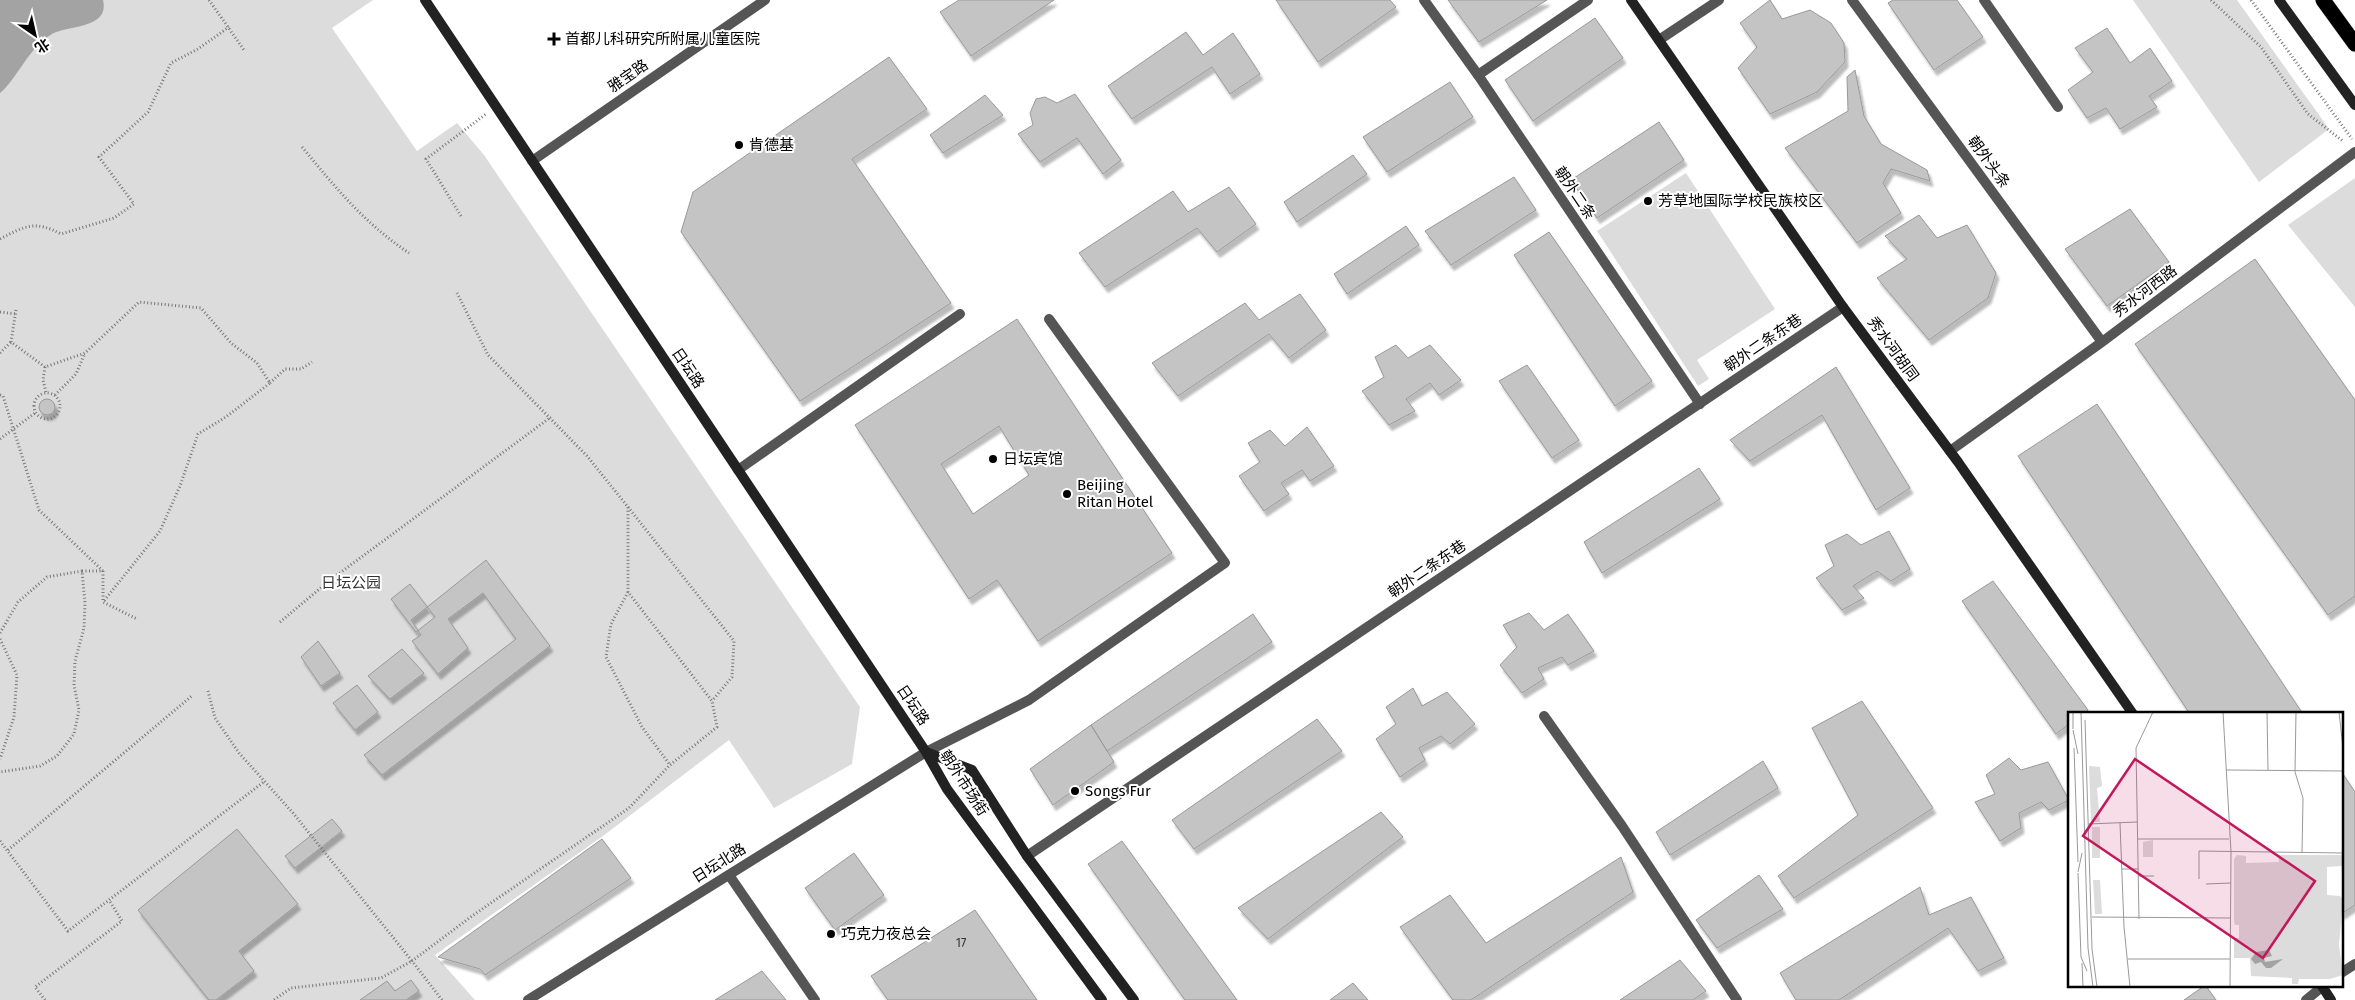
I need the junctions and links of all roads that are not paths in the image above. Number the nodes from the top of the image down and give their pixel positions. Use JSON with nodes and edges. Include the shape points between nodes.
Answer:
{"nodes":[{"id":1,"x":425,"y":0,"type":"edge"},
{"id":2,"x":766,"y":0,"type":"edge"},
{"id":3,"x":1424,"y":0,"type":"edge"},
{"id":4,"x":1588,"y":0,"type":"edge"},
{"id":5,"x":1631,"y":0,"type":"edge"},
{"id":6,"x":1718,"y":0,"type":"edge"},
{"id":7,"x":1852,"y":0,"type":"edge"},
{"id":8,"x":1984,"y":0,"type":"edge"},
{"id":9,"x":2278,"y":0,"type":"edge"},
{"id":10,"x":2323,"y":0,"type":"edge"},
{"id":11,"x":1659,"y":40,"type":"junction"},
{"id":12,"x":2355,"y":44,"type":"edge"},
{"id":13,"x":1478,"y":75,"type":"junction"},
{"id":14,"x":2355,"y":105,"type":"edge"},
{"id":15,"x":2058,"y":107,"type":"dead end"},
{"id":16,"x":2354,"y":150,"type":"edge"},
{"id":17,"x":532,"y":161,"type":"junction"},
{"id":18,"x":1843,"y":307,"type":"junction"},
{"id":19,"x":960,"y":314,"type":"dead end"},
{"id":20,"x":1048,"y":319,"type":"dead end"},
{"id":21,"x":2102,"y":342,"type":"junction"},
{"id":22,"x":1700,"y":404,"type":"junction"},
{"id":23,"x":1950,"y":451,"type":"junction"},
{"id":24,"x":738,"y":470,"type":"junction"},
{"id":25,"x":2132,"y":712,"type":"edge"},
{"id":26,"x":1544,"y":716,"type":"dead end"},
{"id":27,"x":926,"y":752,"type":"junction"},
{"id":28,"x":1027,"y":856,"type":"junction"},
{"id":29,"x":728,"y":875,"type":"junction"},
{"id":30,"x":2355,"y":964,"type":"edge"},
{"id":31,"x":2342,"y":973,"type":"edge"},
{"id":32,"x":2321,"y":988,"type":"edge"},
{"id":33,"x":2324,"y":988,"type":"edge"},
{"id":34,"x":528,"y":1000,"type":"edge"},
{"id":35,"x":815,"y":1000,"type":"edge"},
{"id":36,"x":1102,"y":1000,"type":"edge"},
{"id":37,"x":1134,"y":1000,"type":"edge"},
{"id":38,"x":1737,"y":1000,"type":"edge"},
{"id":39,"x":2306,"y":1000,"type":"edge"},
{"id":40,"x":2331,"y":1000,"type":"edge"}],
"edges":[{"from":1,"to":17,"type":"street","name":"日坛路"},
{"from":2,"to":17,"type":"street","name":"雅宝路"},
{"from":3,"to":13,"type":"street","name":"朝外二条"},
{"from":4,"to":13,"type":"street"},
{"from":5,"to":11,"type":"street","name":"秀水河胡同"},
{"from":6,"to":11,"type":"street"},
{"from":7,"to":21,"type":"street","name":"朝外头条"},
{"from":8,"to":15,"type":"street"},
{"from":9,"to":14,"type":"street"},
{"from":10,"to":12,"type":"highway"},
{"from":11,"to":18,"type":"street","name":"秀水河胡同"},
{"from":13,"to":22,"type":"street","name":"朝外二条"},
{"from":16,"to":21,"type":"street","name":"秀水河西路"},
{"from":17,"to":24,"type":"street","name":"日坛路"},
{"from":18,"to":22,"type":"street","name":"朝外二条东巷"},
{"from":18,"to":23,"type":"street","name":"秀水河胡同"},
{"from":19,"to":24,"type":"street"},
{"from":20,"to":27,"type":"street","name":"日坛北路","via":[[1225,563],[1030,700]]},
{"from":21,"to":23,"type":"street","name":"秀水河西路"},
{"from":22,"to":28,"type":"street","name":"朝外二条东巷"},
{"from":23,"to":25,"type":"street","name":"秀水河胡同"},
{"from":24,"to":27,"type":"street","name":"日坛路"},
{"from":26,"to":38,"type":"street","via":[[1622,826]]},
{"from":27,"to":28,"type":"street","name":"朝外市场街","via":[[972,770]]},
{"from":27,"to":29,"type":"street","name":"日坛北路"},
{"from":27,"to":36,"type":"street","name":"朝外市场街","via":[[947,789]]},
{"from":28,"to":37,"type":"street","name":"朝外市场街"},
{"from":29,"to":34,"type":"street","name":"日坛北路"},
{"from":29,"to":35,"type":"street"},
{"from":30,"to":31,"type":"street"},
{"from":32,"to":39,"type":"street"},
{"from":33,"to":40,"type":"street"}]}
